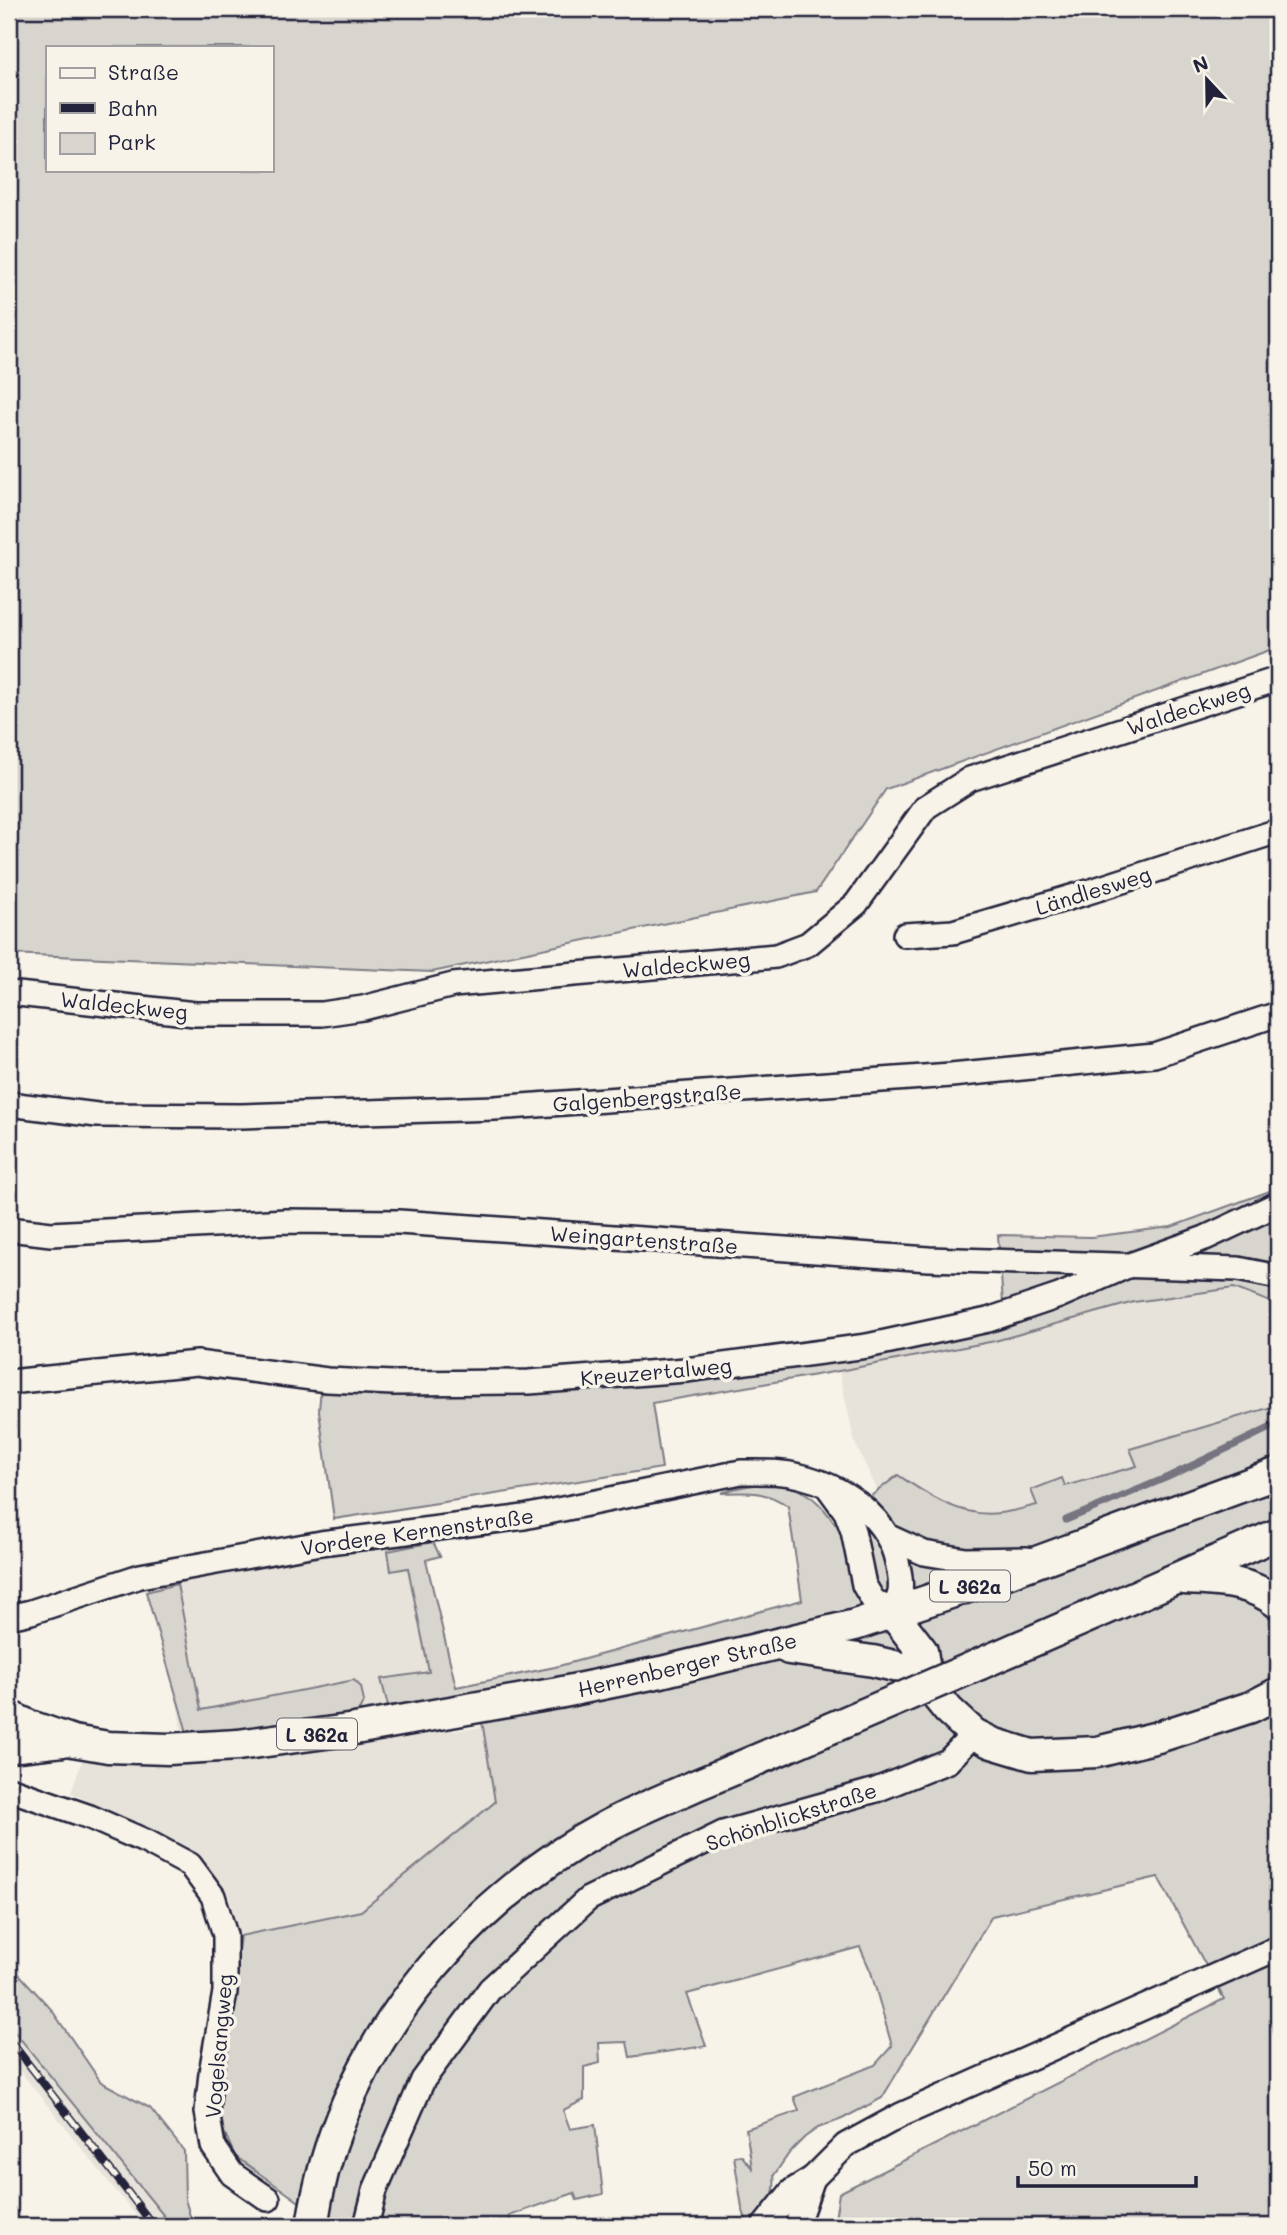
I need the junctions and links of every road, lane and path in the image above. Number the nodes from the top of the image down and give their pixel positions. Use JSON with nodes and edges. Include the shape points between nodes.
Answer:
{"nodes":[{"id":1,"x":1278,"y":679,"type":"edge"},
{"id":2,"x":1278,"y":831,"type":"edge"},
{"id":3,"x":905,"y":935,"type":"dead end"},
{"id":4,"x":9,"y":992,"type":"edge"},
{"id":5,"x":1278,"y":1014,"type":"edge"},
{"id":6,"x":9,"y":1104,"type":"edge"},
{"id":7,"x":1278,"y":1204,"type":"edge"},
{"id":8,"x":9,"y":1229,"type":"edge"},
{"id":9,"x":1130,"y":1265,"type":"junction"},
{"id":10,"x":1278,"y":1277,"type":"edge"},
{"id":11,"x":9,"y":1382,"type":"edge"},
{"id":12,"x":1278,"y":1473,"type":"edge"},
{"id":13,"x":827,"y":1486,"type":"junction"},
{"id":14,"x":1278,"y":1534,"type":"edge"},
{"id":15,"x":890,"y":1537,"type":"junction"},
{"id":16,"x":1047,"y":1558,"type":"junction"},
{"id":17,"x":1177,"y":1578,"type":"junction"},
{"id":18,"x":1278,"y":1603,"type":"edge"},
{"id":19,"x":892,"y":1612,"type":"junction"},
{"id":20,"x":9,"y":1617,"type":"edge"},
{"id":21,"x":768,"y":1647,"type":"junction"},
{"id":22,"x":914,"y":1676,"type":"junction"},
{"id":23,"x":1278,"y":1693,"type":"edge"},
{"id":24,"x":9,"y":1716,"type":"edge"},
{"id":25,"x":974,"y":1734,"type":"junction"},
{"id":26,"x":74,"y":1741,"type":"junction"},
{"id":27,"x":9,"y":1747,"type":"edge"},
{"id":28,"x":9,"y":1789,"type":"edge"},
{"id":29,"x":1278,"y":1948,"type":"edge"},
{"id":30,"x":813,"y":2178,"type":"junction"},
{"id":31,"x":268,"y":2199,"type":"dead end"},
{"id":32,"x":312,"y":2226,"type":"edge"},
{"id":33,"x":366,"y":2226,"type":"edge"},
{"id":34,"x":764,"y":2226,"type":"edge"},
{"id":35,"x":796,"y":2226,"type":"edge"}],
"edges":[{"from":1,"to":4,"type":"street","name":"Waldeckweg","via":[[970,779],[926,807],[856,904],[808,944],[776,957],[453,985],[322,1014],[195,1014]]},
{"from":2,"to":3,"type":"street","name":"Ländlesweg","via":[[953,932]]},
{"from":5,"to":6,"type":"street","name":"Galgenbergstraße","via":[[1141,1057],[523,1106],[228,1116],[97,1115]]},
{"from":7,"to":9,"type":"street","name":"Kreuzertalweg","via":[[1206,1238]]},
{"from":8,"to":9,"type":"street","name":"Weingartenstraße","via":[[51,1234],[285,1221],[399,1222],[929,1259]]},
{"from":9,"to":10,"type":"street","name":"Weingartenstraße","via":[[1238,1269]]},
{"from":9,"to":11,"type":"street","name":"Kreuzertalweg","via":[[988,1320],[867,1346],[687,1370],[529,1382],[393,1383],[327,1380],[197,1363]]},
{"from":12,"to":16,"type":"main road","name":"Herrenberger Straße","number":"L 362a"},
{"from":13,"to":15,"type":"street","name":"Vordere Kernenstraße","via":[[872,1514]]},
{"from":13,"to":19,"type":"street","via":[[846,1512],[864,1585],[873,1600]]},
{"from":13,"to":20,"type":"street","name":"Vordere Kernenstraße","via":[[774,1471],[741,1472],[524,1517],[321,1543],[140,1576]]},
{"from":14,"to":17,"type":"main road"},
{"from":15,"to":16,"type":"street","name":"Vordere Kernenstraße","via":[[924,1553],[966,1560]]},
{"from":15,"to":19,"type":"street","name":"Vordere Kernenstraße","via":[[900,1592]]},
{"from":16,"to":19,"type":"main road","name":"Herrenberger Straße","number":"L 362a"},
{"from":17,"to":18,"type":"main road","via":[[1230,1581],[1263,1591]]},
{"from":17,"to":32,"type":"main road","bridge":true,"via":[[658,1802],[607,1826],[536,1869],[482,1914],[403,2005],[348,2102]]},
{"from":19,"to":21,"type":"main road","name":"Herrenberger Straße","number":"L 362a"},
{"from":19,"to":22,"type":"main road","via":[[922,1651]]},
{"from":21,"to":22,"type":"main road","via":[[824,1653]]},
{"from":21,"to":26,"type":"main road","name":"Herrenberger Straße","number":"L 362a","via":[[558,1693],[238,1745],[168,1749]]},
{"from":22,"to":25,"type":"main road"},
{"from":23,"to":25,"type":"main road","via":[[1251,1707],[1097,1752],[1032,1755]]},
{"from":24,"to":26,"type":"main road","name":"Herrenberger Straße","number":"L 362a"},
{"from":25,"to":33,"type":"street","name":"Schönblickstraße","via":[[948,1761],[876,1790],[723,1833],[588,1899],[490,1989],[423,2080],[375,2190]]},
{"from":26,"to":27,"type":"main road","name":"Herrenberger Straße","number":"L 362a"},
{"from":28,"to":31,"type":"street","name":"Vogelsangweg","via":[[147,1842],[190,1865],[213,1896],[225,1936],[225,1992],[207,2112],[213,2146],[232,2174]]},
{"from":29,"to":30,"type":"street","via":[[913,2109],[846,2146]]},
{"from":30,"to":34,"type":"street","via":[[792,2191]]},
{"from":30,"to":35,"type":"street"}]}
